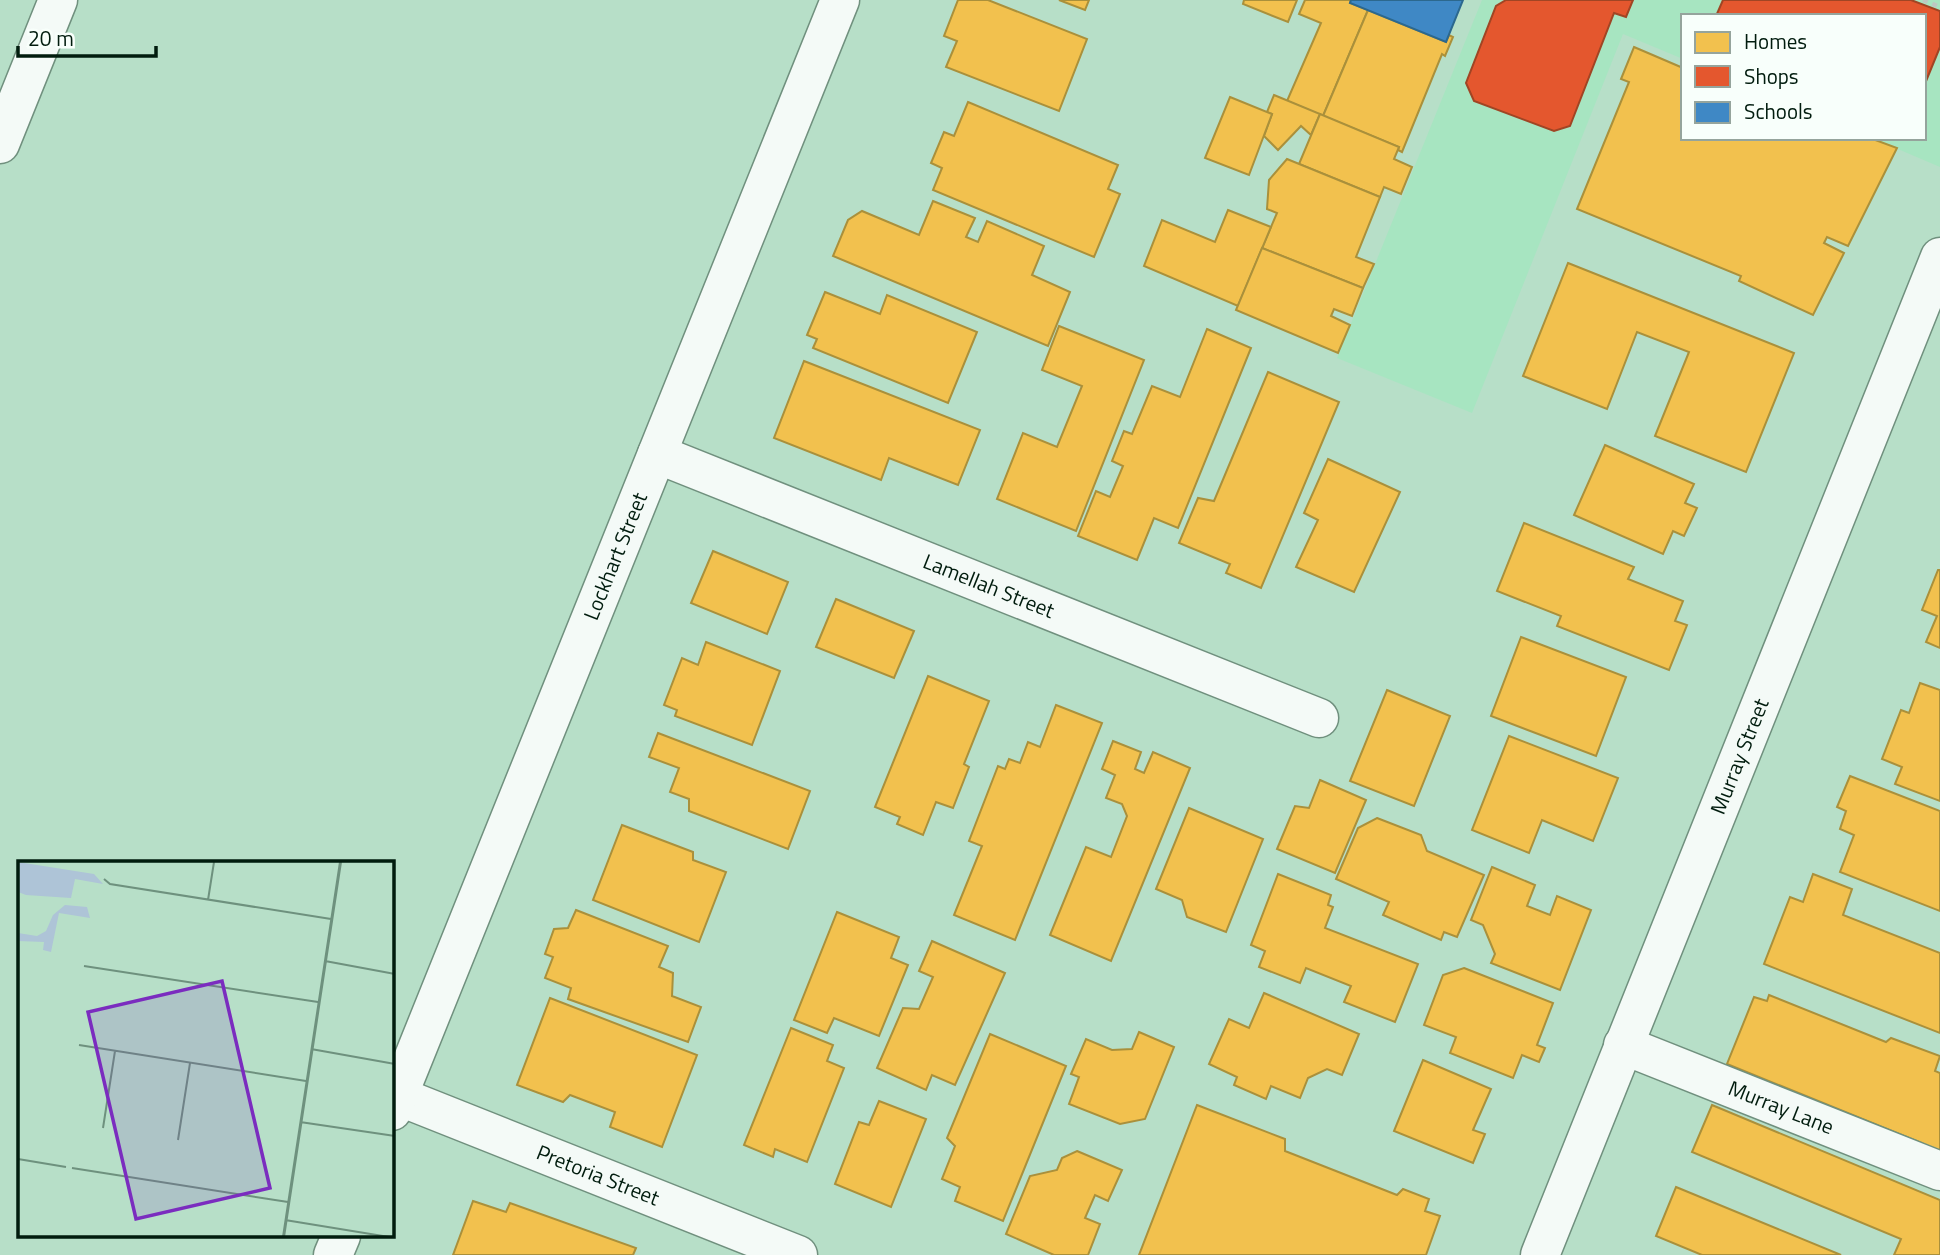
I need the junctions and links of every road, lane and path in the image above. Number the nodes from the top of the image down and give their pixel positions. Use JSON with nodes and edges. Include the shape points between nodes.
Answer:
{"nodes":[{"id":1,"x":58,"y":0,"type":"edge"},
{"id":2,"x":840,"y":0,"type":"edge"},
{"id":3,"x":1923,"y":0,"type":"edge"},
{"id":4,"x":1940,"y":7,"type":"edge"},
{"id":5,"x":0,"y":144,"type":"edge"},
{"id":6,"x":1940,"y":257,"type":"edge"},
{"id":7,"x":657,"y":454,"type":"junction"},
{"id":8,"x":1319,"y":718,"type":"dead end"},
{"id":9,"x":1623,"y":1045,"type":"junction"},
{"id":10,"x":395,"y":1103,"type":"edge"},
{"id":11,"x":1940,"y":1171,"type":"edge"},
{"id":12,"x":340,"y":1238,"type":"edge"},
{"id":13,"x":333,"y":1255,"type":"edge"},
{"id":14,"x":798,"y":1255,"type":"edge"},
{"id":15,"x":1539,"y":1255,"type":"edge"}],
"edges":[{"from":1,"to":5,"type":"street"},
{"from":2,"to":7,"type":"street","name":"Lockhart Street"},
{"from":3,"to":4,"type":"path"},
{"from":6,"to":9,"type":"street","name":"Murray Street"},
{"from":7,"to":8,"type":"street","name":"Lamellah Street"},
{"from":7,"to":10,"type":"street","name":"Lockhart Street"},
{"from":9,"to":11,"type":"street","name":"Murray Lane"},
{"from":9,"to":15,"type":"street","name":"Murray Street"},
{"from":10,"to":14,"type":"street","name":"Pretoria Street"},
{"from":12,"to":13,"type":"street"}]}
